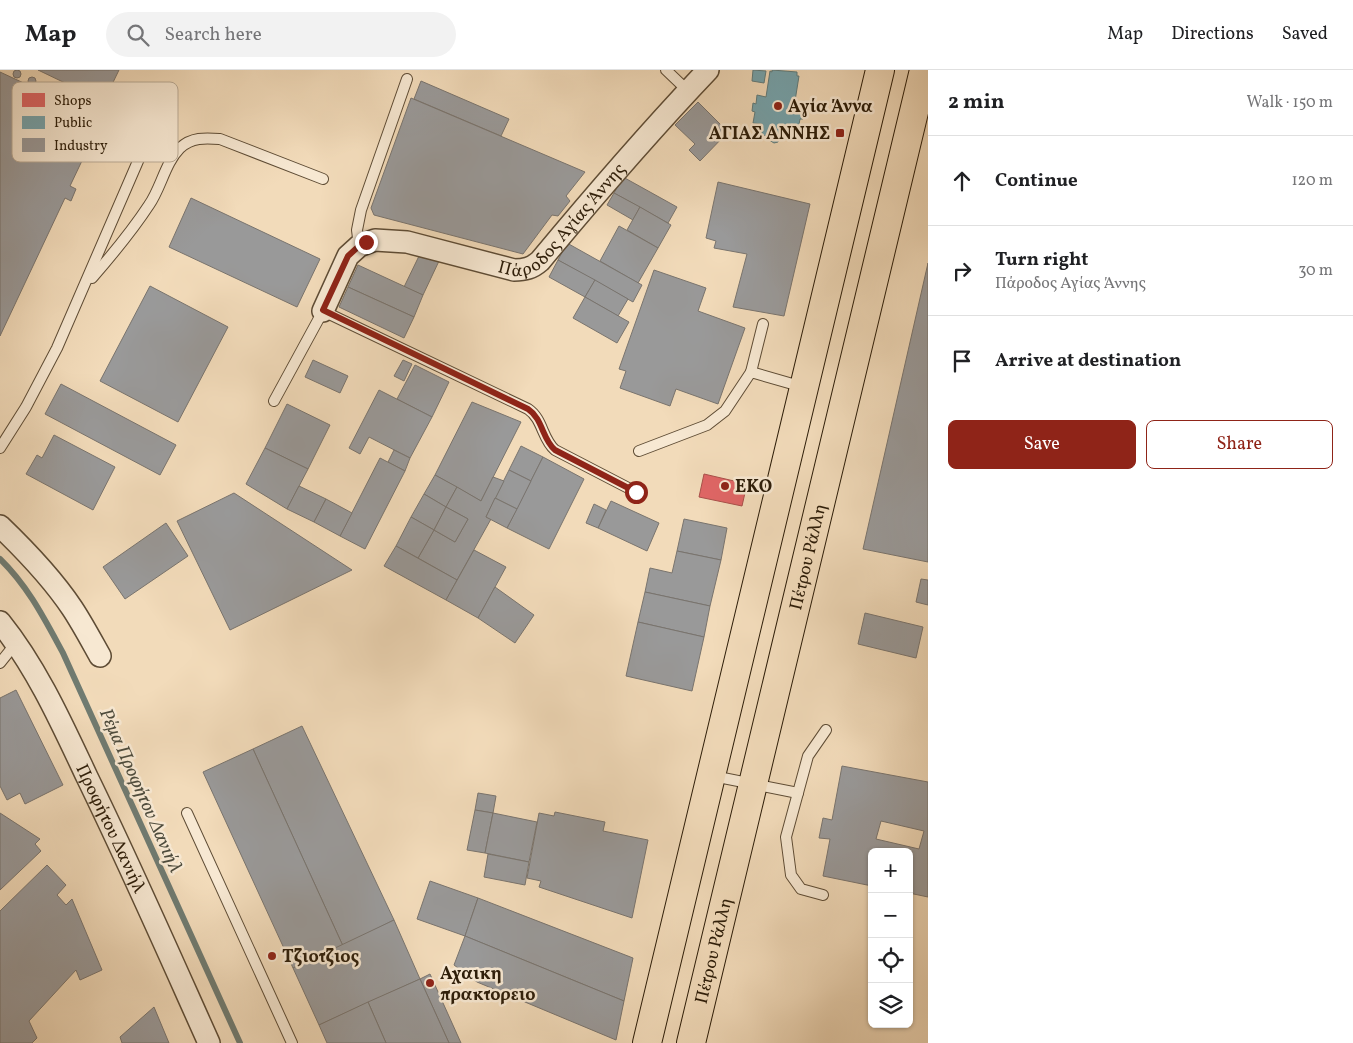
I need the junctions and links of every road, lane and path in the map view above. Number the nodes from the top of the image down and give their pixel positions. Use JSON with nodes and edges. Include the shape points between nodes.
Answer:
{"nodes":[{"id":1,"x":666,"y":70,"type":"edge"},
{"id":2,"x":708,"y":70,"type":"edge"},
{"id":3,"x":880,"y":70,"type":"edge"},
{"id":4,"x":924,"y":70,"type":"edge"},
{"id":5,"x":407,"y":80,"type":"dead end"},
{"id":6,"x":688,"y":91,"type":"junction"},
{"id":7,"x":178,"y":151,"type":"edge"},
{"id":8,"x":138,"y":162,"type":"edge"},
{"id":9,"x":171,"y":162,"type":"edge"},
{"id":10,"x":323,"y":179,"type":"dead end"},
{"id":11,"x":359,"y":246,"type":"junction"},
{"id":12,"x":85,"y":285,"type":"junction"},
{"id":13,"x":323,"y":310,"type":"junction"},
{"id":14,"x":763,"y":324,"type":"dead end"},
{"id":15,"x":751,"y":372,"type":"junction"},
{"id":16,"x":804,"y":387,"type":"junction"},
{"id":17,"x":274,"y":401,"type":"dead end"},
{"id":18,"x":0,"y":448,"type":"edge"},
{"id":19,"x":638,"y":451,"type":"dead end"},
{"id":20,"x":636,"y":492,"type":"dead end"},
{"id":21,"x":0,"y":526,"type":"edge"},
{"id":22,"x":0,"y":622,"type":"edge"},
{"id":23,"x":16,"y":643,"type":"junction"},
{"id":24,"x":100,"y":656,"type":"dead end"},
{"id":25,"x":0,"y":663,"type":"edge"},
{"id":26,"x":826,"y":730,"type":"dead end"},
{"id":27,"x":711,"y":776,"type":"junction"},
{"id":28,"x":753,"y":784,"type":"junction"},
{"id":29,"x":798,"y":793,"type":"junction"},
{"id":30,"x":187,"y":813,"type":"dead end"},
{"id":31,"x":823,"y":895,"type":"dead end"},
{"id":32,"x":209,"y":1043,"type":"edge"},
{"id":33,"x":292,"y":1043,"type":"edge"},
{"id":34,"x":647,"y":1043,"type":"edge"},
{"id":35,"x":691,"y":1043,"type":"edge"}],
"edges":[{"from":1,"to":6,"type":"lane"},
{"from":2,"to":6,"type":"street","name":"Πάροδος Αγίας Άννης"},
{"from":3,"to":16,"type":"main road"},
{"from":4,"to":28,"type":"main road","name":"Πέτρου Ράλλη"},
{"from":5,"to":11,"type":"lane","via":[[361,210],[357,230]]},
{"from":6,"to":11,"type":"street","name":"Πάροδος Αγίας Άννης","via":[[540,261],[529,269],[514,270],[408,242],[384,239]]},
{"from":7,"to":10,"type":"lane","via":[[191,140],[220,139]]},
{"from":8,"to":12,"type":"lane"},
{"from":9,"to":12,"type":"lane","via":[[150,204],[116,251]]},
{"from":11,"to":13,"type":"street","via":[[348,256]]},
{"from":12,"to":18,"type":"lane","via":[[41,380]]},
{"from":13,"to":17,"type":"lane"},
{"from":13,"to":20,"type":"lane","via":[[528,409],[537,418],[546,440],[555,450]]},
{"from":14,"to":15,"type":"lane"},
{"from":15,"to":16,"type":"lane"},
{"from":15,"to":19,"type":"lane","via":[[725,411],[707,425]]},
{"from":16,"to":27,"type":"main road"},
{"from":21,"to":24,"type":"street","via":[[58,588]]},
{"from":22,"to":23,"type":"street","name":"Προφήτου Δανιήλ"},
{"from":23,"to":25,"type":"lane"},
{"from":23,"to":32,"type":"street","name":"Προφήτου Δανιήλ","via":[[51,702],[105,812]]},
{"from":26,"to":29,"type":"lane","via":[[808,756]]},
{"from":27,"to":28,"type":"lane"},
{"from":27,"to":34,"type":"main road"},
{"from":28,"to":29,"type":"lane"},
{"from":28,"to":35,"type":"main road","name":"Πέτρου Ράλλη"},
{"from":29,"to":31,"type":"lane","via":[[786,837],[791,875],[801,890]]},
{"from":30,"to":33,"type":"lane"}]}
